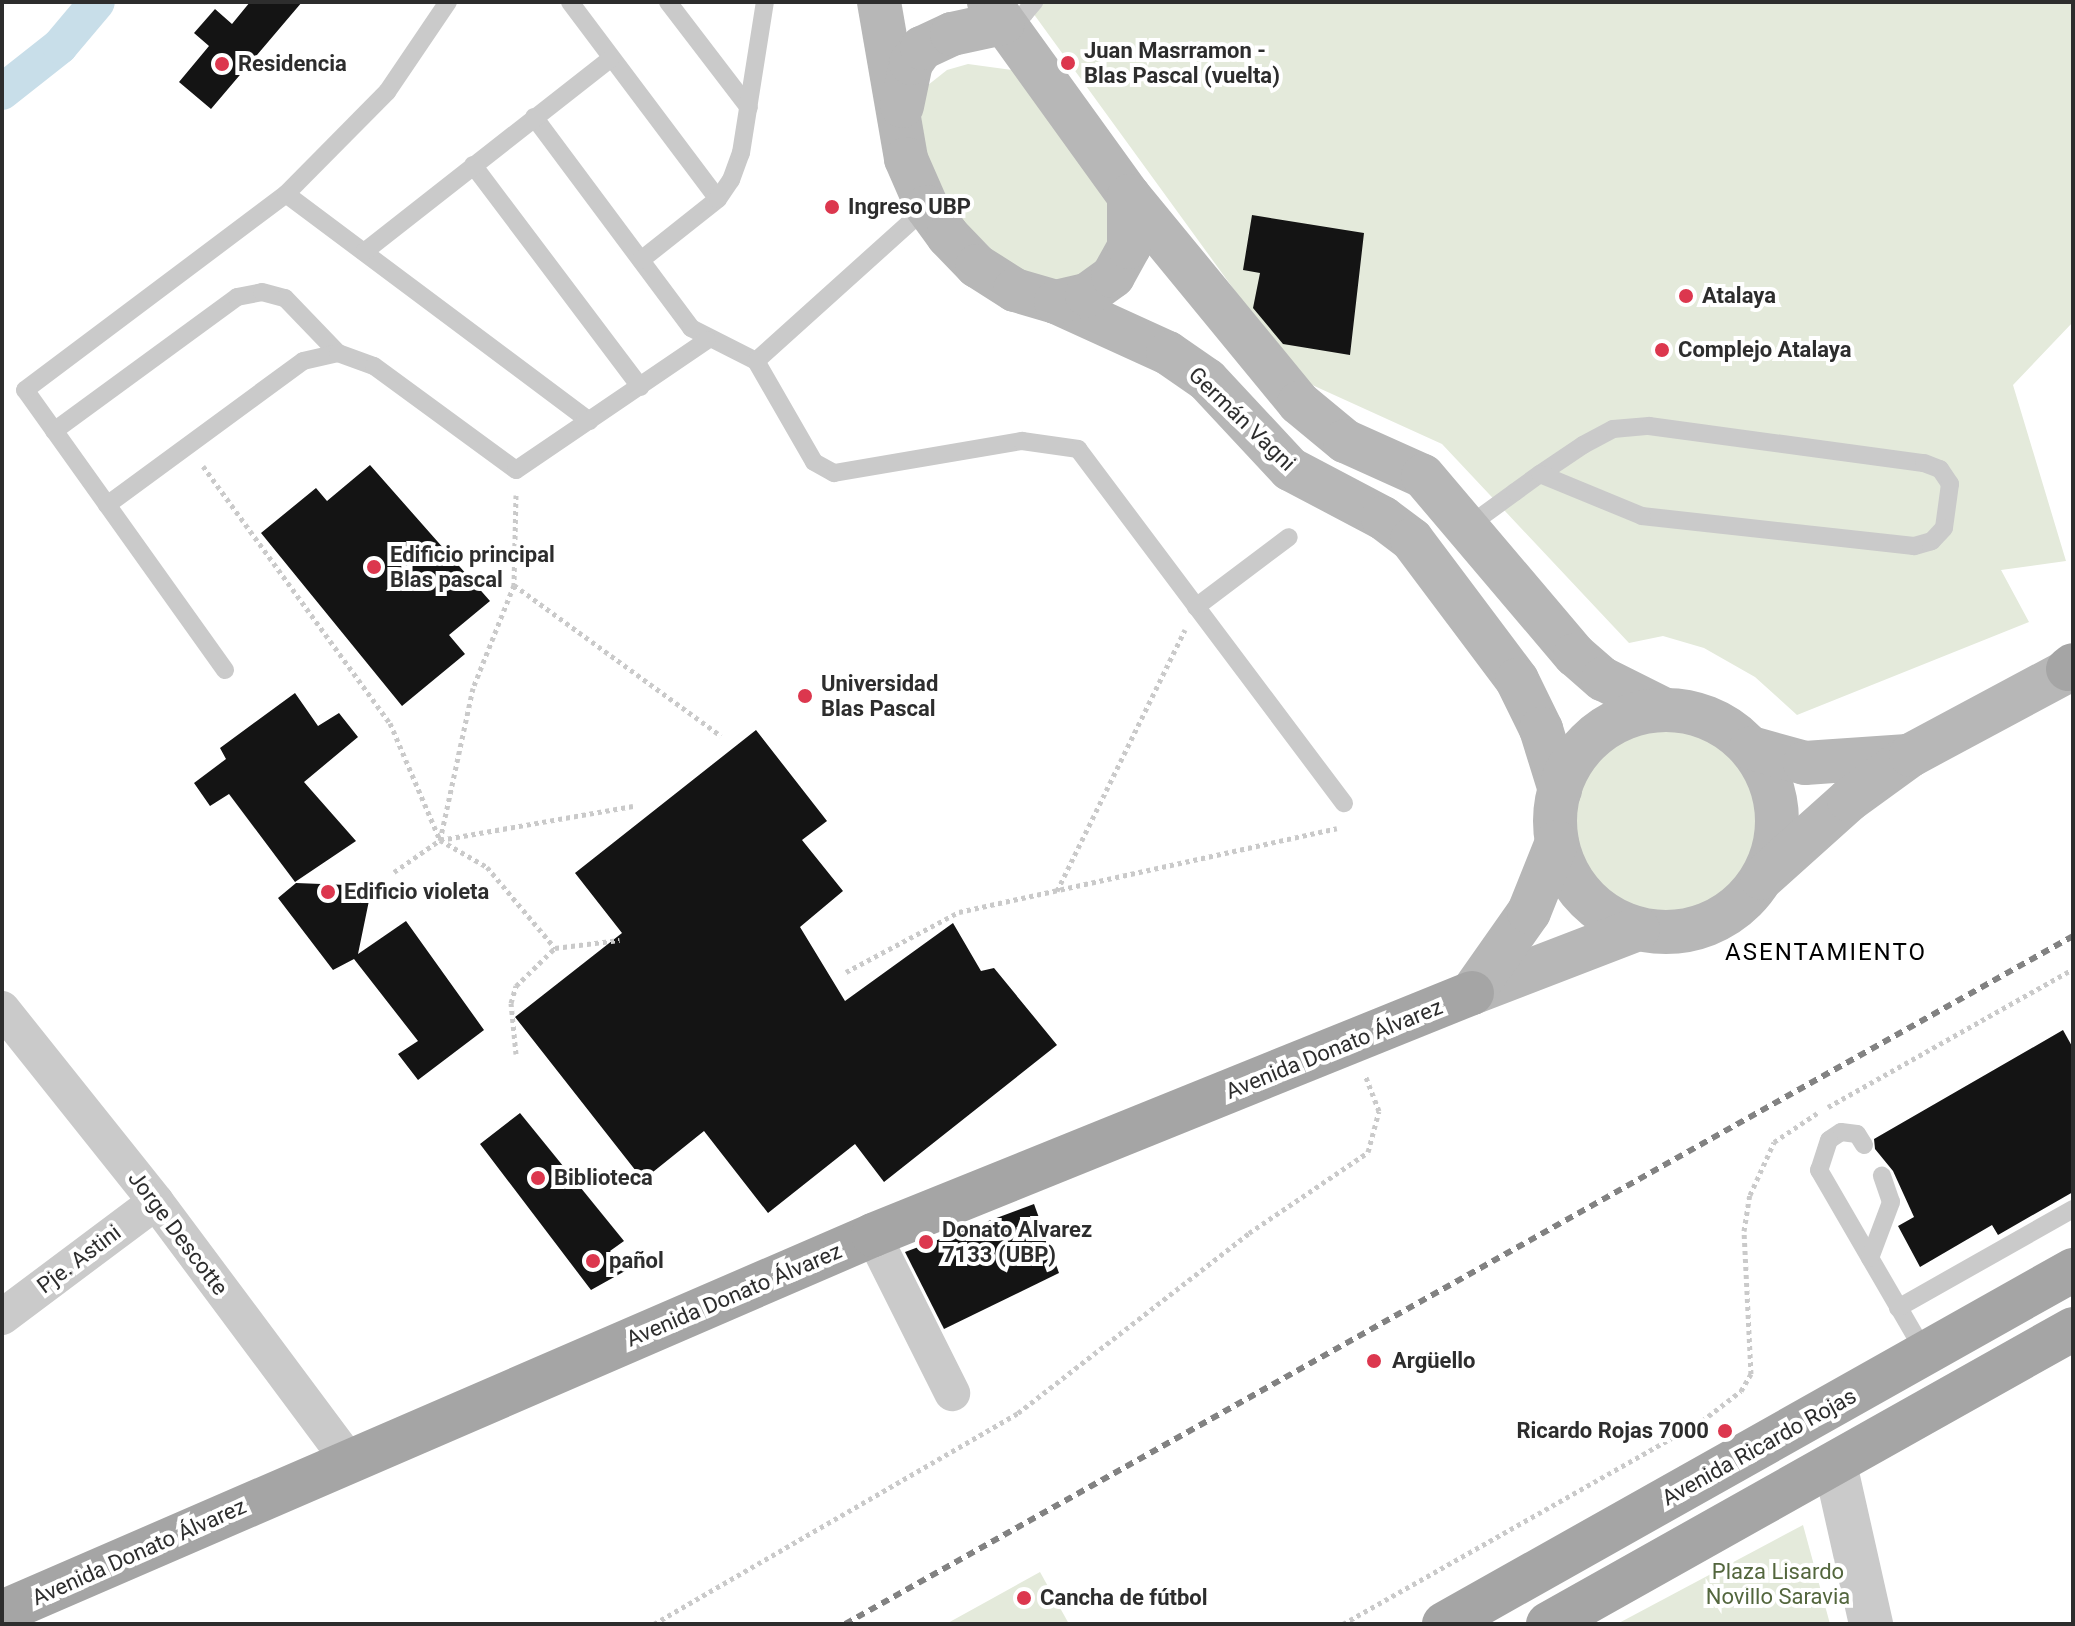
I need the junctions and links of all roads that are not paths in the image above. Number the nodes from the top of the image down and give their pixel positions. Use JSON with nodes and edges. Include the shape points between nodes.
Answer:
{"nodes":[{"id":1,"x":448,"y":2,"type":"edge"},
{"id":2,"x":570,"y":2,"type":"edge"},
{"id":3,"x":668,"y":2,"type":"edge"},
{"id":4,"x":765,"y":2,"type":"edge"},
{"id":5,"x":879,"y":2,"type":"edge"},
{"id":6,"x":1009,"y":9,"type":"edge"},
{"id":7,"x":611,"y":58,"type":"junction"},
{"id":8,"x":749,"y":108,"type":"junction"},
{"id":9,"x":534,"y":117,"type":"junction"},
{"id":10,"x":901,"y":125,"type":"junction"},
{"id":11,"x":473,"y":165,"type":"junction"},
{"id":12,"x":286,"y":194,"type":"junction"},
{"id":13,"x":1129,"y":196,"type":"junction"},
{"id":14,"x":718,"y":199,"type":"junction"},
{"id":15,"x":927,"y":207,"type":"junction"},
{"id":16,"x":364,"y":252,"type":"junction"},
{"id":17,"x":641,"y":260,"type":"junction"},
{"id":18,"x":1056,"y":302,"type":"junction"},
{"id":19,"x":707,"y":340,"type":"junction"},
{"id":20,"x":338,"y":353,"type":"junction"},
{"id":21,"x":756,"y":361,"type":"junction"},
{"id":22,"x":640,"y":387,"type":"junction"},
{"id":23,"x":589,"y":421,"type":"junction"},
{"id":24,"x":54,"y":431,"type":"junction"},
{"id":25,"x":1540,"y":474,"type":"junction"},
{"id":26,"x":107,"y":505,"type":"junction"},
{"id":27,"x":1467,"y":527,"type":"junction"},
{"id":28,"x":1289,"y":537,"type":"dead end"},
{"id":29,"x":1196,"y":607,"type":"junction"},
{"id":30,"x":2071,"y":667,"type":"edge"},
{"id":31,"x":225,"y":670,"type":"dead end"},
{"id":32,"x":1663,"y":709,"type":"junction"},
{"id":33,"x":1751,"y":748,"type":"junction"},
{"id":34,"x":1911,"y":755,"type":"junction"},
{"id":35,"x":1560,"y":790,"type":"junction"},
{"id":36,"x":1344,"y":803,"type":"road end"},
{"id":37,"x":1557,"y":842,"type":"junction"},
{"id":38,"x":1762,"y":879,"type":"junction"},
{"id":39,"x":1638,"y":929,"type":"junction"},
{"id":40,"x":1472,"y":993,"type":"junction"},
{"id":41,"x":2,"y":1009,"type":"edge"},
{"id":42,"x":1864,"y":1145,"type":"dead end"},
{"id":43,"x":1882,"y":1176,"type":"dead end"},
{"id":44,"x":156,"y":1202,"type":"junction"},
{"id":45,"x":2073,"y":1209,"type":"edge"},
{"id":46,"x":873,"y":1235,"type":"junction"},
{"id":47,"x":1870,"y":1258,"type":"junction"},
{"id":48,"x":2073,"y":1270,"type":"edge"},
{"id":49,"x":1898,"y":1308,"type":"junction"},
{"id":50,"x":2,"y":1317,"type":"edge"},
{"id":51,"x":1977,"y":1324,"type":"junction"},
{"id":52,"x":2073,"y":1329,"type":"edge"},
{"id":53,"x":1925,"y":1353,"type":"junction"},
{"id":54,"x":952,"y":1393,"type":"dead end"},
{"id":55,"x":349,"y":1461,"type":"junction"},
{"id":56,"x":1835,"y":1464,"type":"junction"},
{"id":57,"x":2,"y":1612,"type":"edge"},
{"id":58,"x":1444,"y":1624,"type":"edge"},
{"id":59,"x":1548,"y":1624,"type":"edge"},
{"id":60,"x":1871,"y":1624,"type":"edge"}],
"edges":[{"from":1,"to":12,"type":"lane","via":[[387,92]]},
{"from":2,"to":7,"type":"lane"},
{"from":3,"to":8,"type":"lane"},
{"from":4,"to":8,"type":"lane"},
{"from":5,"to":10,"type":"main road","name":"Germán Vagni"},
{"from":6,"to":10,"type":"main road","via":[[922,48],[903,87]]},
{"from":6,"to":13,"type":"main road"},
{"from":7,"to":9,"type":"lane"},
{"from":7,"to":14,"type":"lane"},
{"from":8,"to":14,"type":"lane","via":[[741,153]]},
{"from":9,"to":11,"type":"lane"},
{"from":9,"to":17,"type":"lane"},
{"from":10,"to":15,"type":"main road","name":"Germán Vagni","via":[[906,159]]},
{"from":11,"to":16,"type":"lane"},
{"from":11,"to":22,"type":"lane"},
{"from":12,"to":16,"type":"lane"},
{"from":12,"to":24,"type":"lane","via":[[25,390]]},
{"from":13,"to":18,"type":"main road","via":[[1129,247],[1113,276],[1087,295]]},
{"from":13,"to":27,"type":"main road","via":[[1320,425],[1423,476]]},
{"from":14,"to":17,"type":"lane"},
{"from":15,"to":18,"type":"main road","name":"Germán Vagni","via":[[977,266],[1015,290]]},
{"from":15,"to":21,"type":"lane"},
{"from":16,"to":23,"type":"lane"},
{"from":17,"to":19,"type":"lane","via":[[691,328]]},
{"from":18,"to":35,"type":"main road","name":"Germán Vagni","via":[[1168,353],[1207,380],[1290,469],[1383,518],[1412,540],[1517,680],[1541,729]]},
{"from":19,"to":21,"type":"lane"},
{"from":19,"to":22,"type":"lane"},
{"from":20,"to":23,"type":"lane","via":[[374,366],[516,470]]},
{"from":20,"to":24,"type":"lane","via":[[285,298],[262,292],[237,297]]},
{"from":20,"to":26,"type":"lane","via":[[303,361]]},
{"from":21,"to":29,"type":"lane","via":[[814,462],[834,473],[1022,441],[1078,449]]},
{"from":22,"to":23,"type":"lane"},
{"from":24,"to":26,"type":"lane"},
{"from":25,"to":25,"type":"lane","via":[[1613,429],[1649,426],[1924,463],[1940,469],[1950,484],[1944,528],[1932,541],[1914,546],[1642,516]]},
{"from":25,"to":27,"type":"lane"},
{"from":26,"to":31,"type":"lane"},
{"from":27,"to":32,"type":"main road","via":[[1575,655],[1603,679]]},
{"from":28,"to":29,"type":"lane"},
{"from":29,"to":36,"type":"lane"},
{"from":30,"to":34,"type":"main road"},
{"from":32,"to":33,"type":"main road","via":[[1711,719]]},
{"from":32,"to":35,"type":"main road","via":[[1624,718],[1597,734],[1575,758]]},
{"from":33,"to":34,"type":"main road","via":[[1805,763],[1852,764]]},
{"from":33,"to":38,"type":"main road","via":[[1765,768],[1778,816],[1776,841]]},
{"from":34,"to":38,"type":"main road","via":[[1849,800]]},
{"from":35,"to":37,"type":"main road"},
{"from":37,"to":39,"type":"main road","via":[[1569,875],[1591,903]]},
{"from":37,"to":40,"type":"main road","via":[[1529,912]]},
{"from":38,"to":39,"type":"main road","via":[[1735,909],[1708,924],[1678,932]]},
{"from":39,"to":40,"type":"main road","name":"Avenida Donato Álvarez"},
{"from":40,"to":46,"type":"main road","name":"Avenida Donato Álvarez"},
{"from":41,"to":44,"type":"street","name":"Jorge Descotte"},
{"from":42,"to":47,"type":"lane","via":[[1857,1134],[1841,1132],[1829,1140],[1819,1170]]},
{"from":43,"to":47,"type":"lane","via":[[1891,1202]]},
{"from":44,"to":50,"type":"street","name":"Pje. Astini"},
{"from":44,"to":55,"type":"street","name":"Jorge Descotte"},
{"from":45,"to":49,"type":"lane"},
{"from":46,"to":54,"type":"street"},
{"from":46,"to":55,"type":"main road","name":"Avenida Donato Álvarez"},
{"from":47,"to":49,"type":"lane"},
{"from":48,"to":51,"type":"main road","name":"Avenida Ricardo Rojas"},
{"from":49,"to":53,"type":"lane"},
{"from":51,"to":53,"type":"main road","name":"Avenida Ricardo Rojas"},
{"from":51,"to":56,"type":"main road","via":[[1940,1370],[1850,1422],[1839,1440]]},
{"from":52,"to":56,"type":"main road"},
{"from":53,"to":58,"type":"main road","name":"Avenida Ricardo Rojas"},
{"from":55,"to":57,"type":"main road","name":"Avenida Donato Álvarez"},
{"from":56,"to":59,"type":"main road"},
{"from":56,"to":60,"type":"street"}]}
